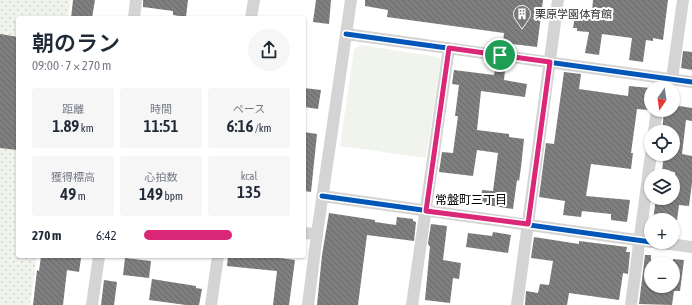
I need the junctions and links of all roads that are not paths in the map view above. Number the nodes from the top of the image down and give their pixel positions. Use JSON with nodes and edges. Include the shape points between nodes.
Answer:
{"nodes":[{"id":1,"x":136,"y":0,"type":"edge"},
{"id":2,"x":254,"y":0,"type":"edge"},
{"id":3,"x":351,"y":0,"type":"edge"},
{"id":4,"x":558,"y":0,"type":"edge"},
{"id":5,"x":683,"y":0,"type":"edge"},
{"id":6,"x":134,"y":16,"type":"edge"},
{"id":7,"x":251,"y":16,"type":"edge"},
{"id":8,"x":346,"y":34,"type":"junction"},
{"id":9,"x":449,"y":48,"type":"junction"},
{"id":10,"x":550,"y":62,"type":"junction"},
{"id":11,"x":658,"y":81,"type":"edge"},
{"id":12,"x":664,"y":81,"type":"edge"},
{"id":13,"x":680,"y":82,"type":"edge"},
{"id":14,"x":692,"y":82,"type":"edge"},
{"id":15,"x":651,"y":161,"type":"edge"},
{"id":16,"x":322,"y":196,"type":"junction"},
{"id":17,"x":426,"y":211,"type":"junction"},
{"id":18,"x":649,"y":213,"type":"edge"},
{"id":19,"x":528,"y":224,"type":"junction"},
{"id":20,"x":306,"y":233,"type":"edge"},
{"id":21,"x":317,"y":234,"type":"junction"},
{"id":22,"x":644,"y":240,"type":"edge"},
{"id":23,"x":680,"y":245,"type":"edge"},
{"id":24,"x":692,"y":247,"type":"edge"},
{"id":25,"x":646,"y":249,"type":"edge"},
{"id":26,"x":99,"y":258,"type":"edge"},
{"id":27,"x":218,"y":258,"type":"edge"},
{"id":28,"x":92,"y":305,"type":"edge"},
{"id":29,"x":211,"y":305,"type":"edge"},
{"id":30,"x":308,"y":305,"type":"edge"},
{"id":31,"x":412,"y":305,"type":"edge"},
{"id":32,"x":517,"y":305,"type":"edge"},
{"id":33,"x":631,"y":305,"type":"edge"}],
"edges":[{"from":1,"to":6,"type":"street"},
{"from":2,"to":7,"type":"street"},
{"from":3,"to":8,"type":"street"},
{"from":4,"to":10,"type":"street"},
{"from":5,"to":12,"type":"street"},
{"from":8,"to":9,"type":"street"},
{"from":8,"to":16,"type":"street"},
{"from":9,"to":10,"type":"street"},
{"from":9,"to":17,"type":"street"},
{"from":10,"to":11,"type":"street"},
{"from":10,"to":19,"type":"street"},
{"from":13,"to":14,"type":"street"},
{"from":15,"to":18,"type":"street"},
{"from":16,"to":17,"type":"street"},
{"from":16,"to":21,"type":"street"},
{"from":17,"to":19,"type":"street"},
{"from":17,"to":31,"type":"street"},
{"from":19,"to":22,"type":"street"},
{"from":19,"to":32,"type":"street"},
{"from":20,"to":21,"type":"street"},
{"from":21,"to":30,"type":"street"},
{"from":23,"to":24,"type":"street"},
{"from":25,"to":33,"type":"street"},
{"from":26,"to":28,"type":"street"},
{"from":27,"to":29,"type":"street"}]}
